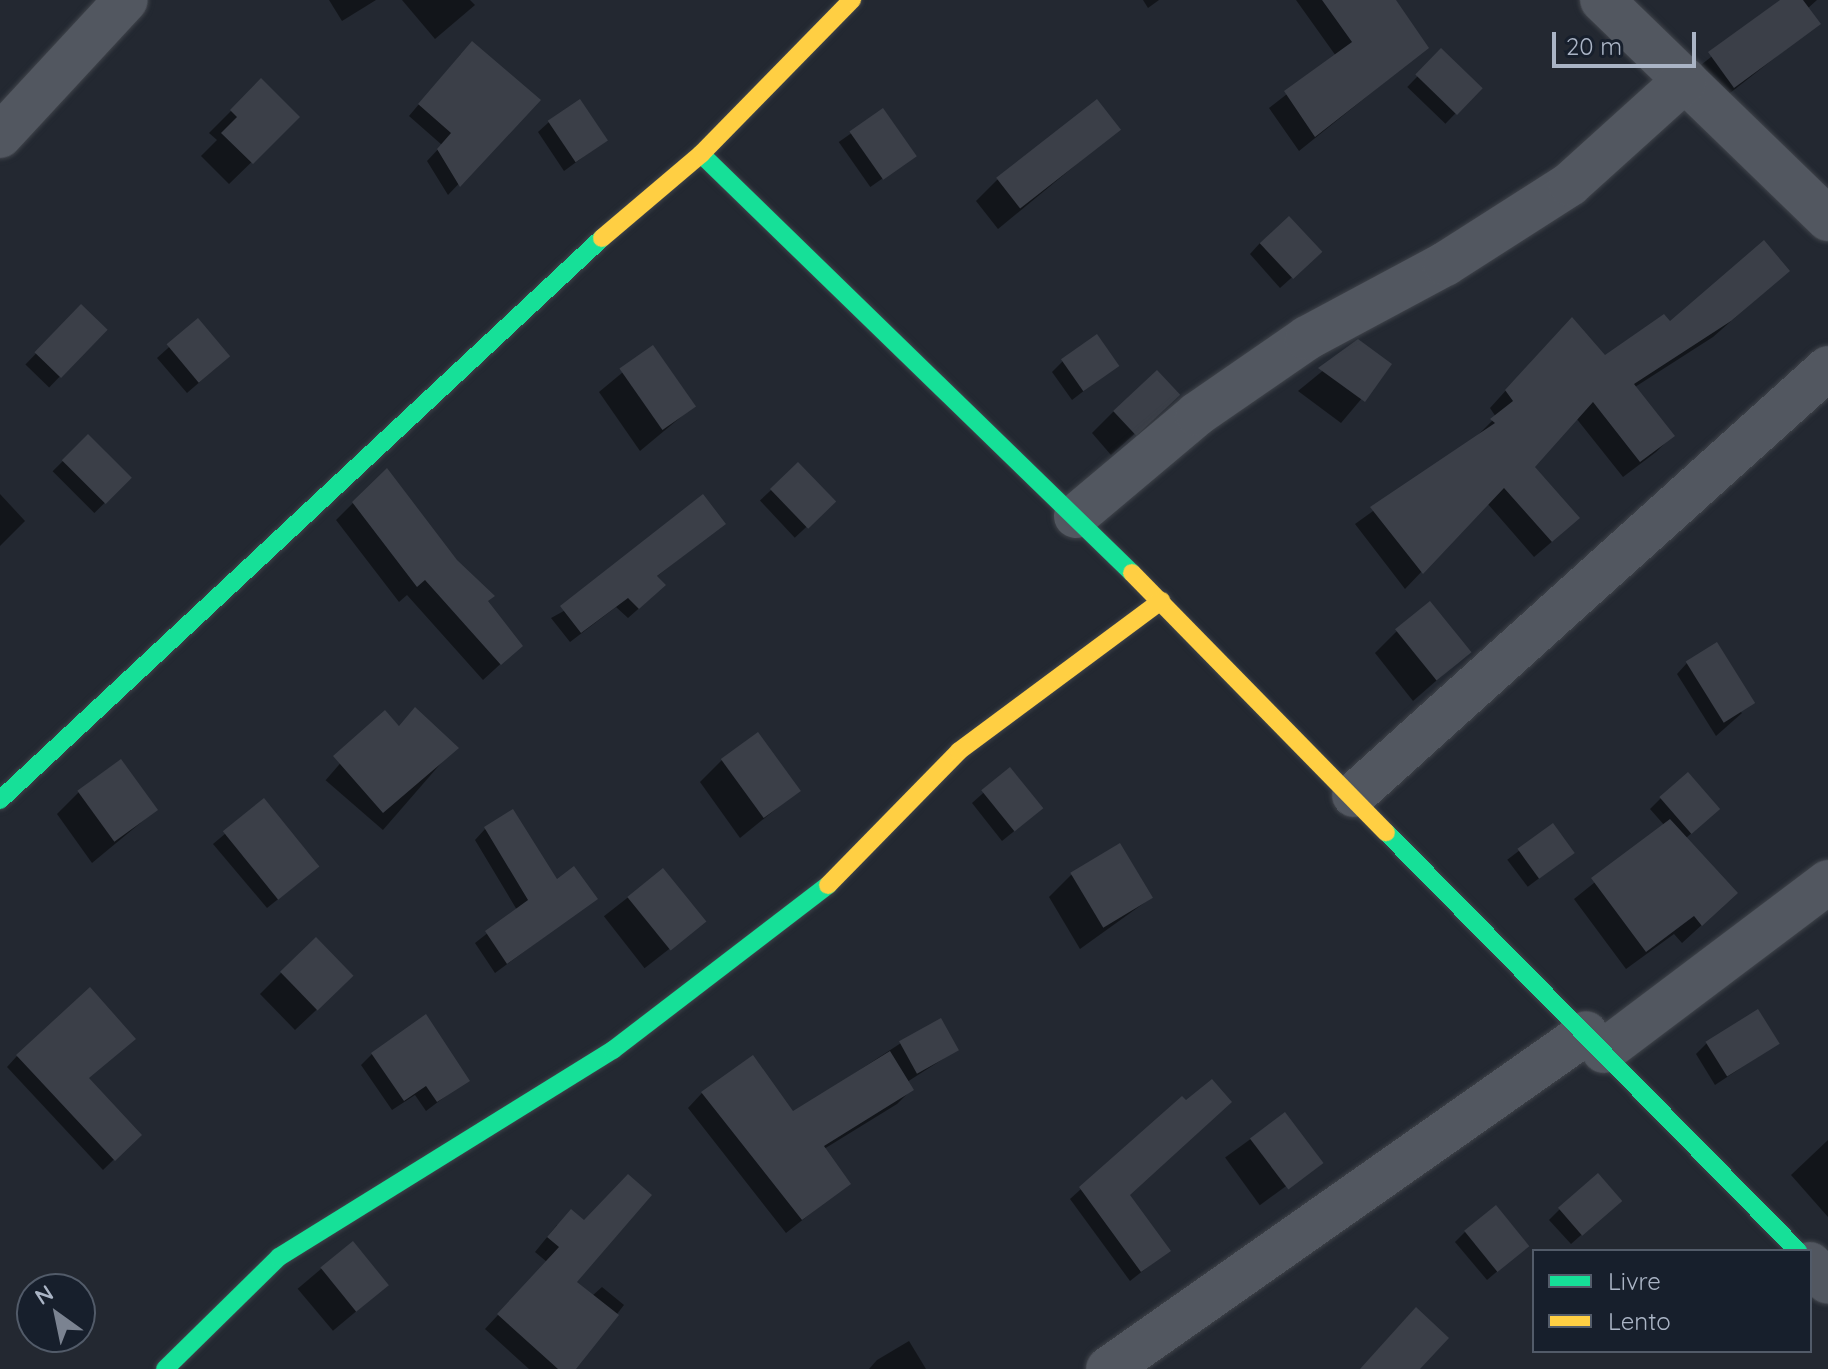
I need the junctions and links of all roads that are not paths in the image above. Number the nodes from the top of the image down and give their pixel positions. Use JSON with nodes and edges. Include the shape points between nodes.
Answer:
{"nodes":[{"id":1,"x":126,"y":0,"type":"edge"},
{"id":2,"x":852,"y":0,"type":"edge"},
{"id":3,"x":1602,"y":0,"type":"edge"},
{"id":4,"x":1685,"y":80,"type":"junction"},
{"id":5,"x":0,"y":136,"type":"edge"},
{"id":6,"x":701,"y":154,"type":"junction"},
{"id":7,"x":1828,"y":219,"type":"edge"},
{"id":8,"x":1828,"y":368,"type":"edge"},
{"id":9,"x":1076,"y":516,"type":"junction"},
{"id":10,"x":1161,"y":601,"type":"junction"},
{"id":11,"x":1354,"y":795,"type":"junction"},
{"id":12,"x":0,"y":800,"type":"edge"},
{"id":13,"x":1828,"y":882,"type":"edge"},
{"id":14,"x":1595,"y":1042,"type":"junction"},
{"id":15,"x":1796,"y":1249,"type":"edge"},
{"id":16,"x":1812,"y":1266,"type":"edge"},
{"id":17,"x":1828,"y":1282,"type":"edge"},
{"id":18,"x":165,"y":1369,"type":"edge"},
{"id":19,"x":1108,"y":1369,"type":"edge"}],
"edges":[{"from":1,"to":5,"type":"street"},
{"from":2,"to":6,"type":"street"},
{"from":3,"to":4,"type":"street"},
{"from":4,"to":7,"type":"street"},
{"from":4,"to":9,"type":"street","via":[[1570,184],[1445,264],[1307,338],[1197,414]]},
{"from":6,"to":9,"type":"street"},
{"from":6,"to":12,"type":"street","via":[[531,298]]},
{"from":8,"to":11,"type":"street"},
{"from":9,"to":10,"type":"street"},
{"from":10,"to":11,"type":"street"},
{"from":10,"to":18,"type":"street","via":[[959,751],[822,891],[613,1050],[279,1257]]},
{"from":11,"to":14,"type":"street"},
{"from":13,"to":14,"type":"street"},
{"from":14,"to":15,"type":"street"},
{"from":14,"to":19,"type":"street"},
{"from":16,"to":17,"type":"street"}]}
